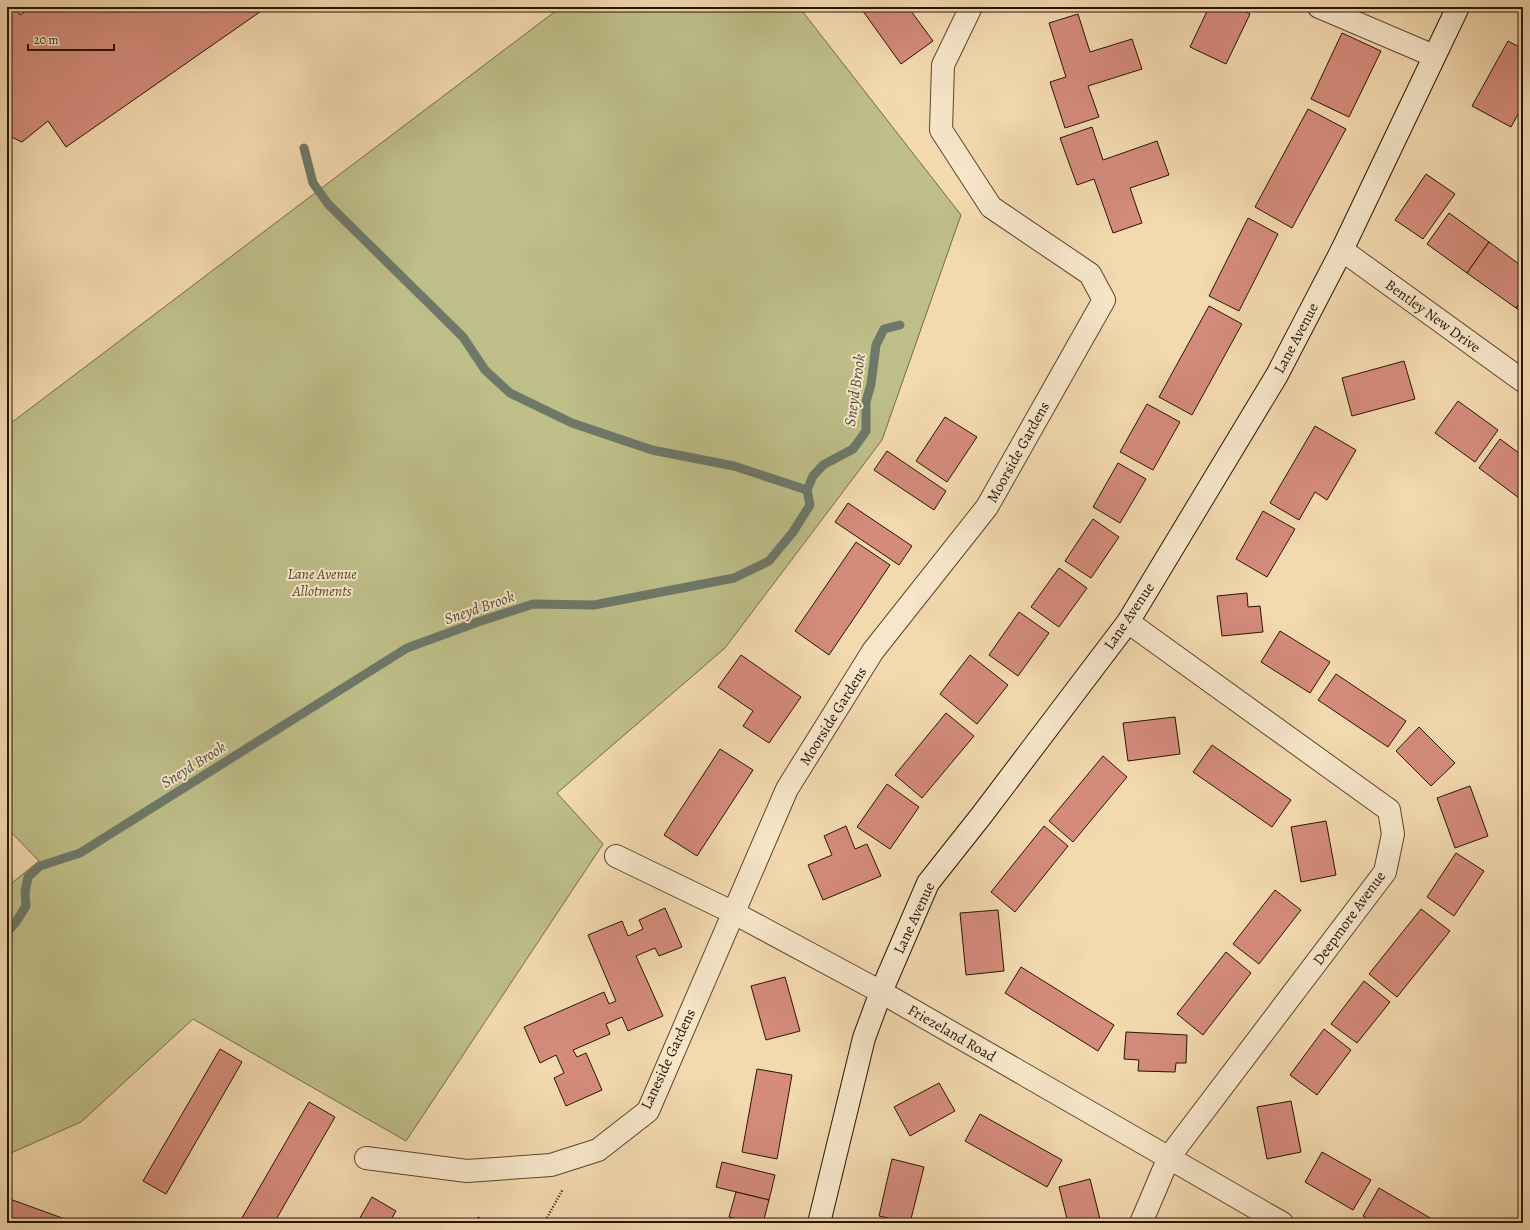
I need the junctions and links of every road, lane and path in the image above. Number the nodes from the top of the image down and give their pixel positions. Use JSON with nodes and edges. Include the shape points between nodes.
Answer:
{"nodes":[{"id":1,"x":971,"y":7,"type":"edge"},
{"id":2,"x":1319,"y":7,"type":"edge"},
{"id":3,"x":1458,"y":7,"type":"edge"},
{"id":4,"x":1434,"y":56,"type":"junction"},
{"id":5,"x":1342,"y":250,"type":"junction"},
{"id":6,"x":1523,"y":382,"type":"edge"},
{"id":7,"x":1128,"y":622,"type":"junction"},
{"id":8,"x":616,"y":856,"type":"dead end"},
{"id":9,"x":734,"y":913,"type":"junction"},
{"id":10,"x":881,"y":992,"type":"junction"},
{"id":11,"x":1169,"y":1157,"type":"junction"},
{"id":12,"x":366,"y":1158,"type":"dead end"},
{"id":13,"x":819,"y":1223,"type":"edge"},
{"id":14,"x":1141,"y":1223,"type":"edge"},
{"id":15,"x":1282,"y":1223,"type":"edge"}],
"edges":[{"from":1,"to":9,"type":"street","name":"Moorside Gardens","via":[[943,65],[941,130],[991,207],[1090,274],[1104,300],[987,507],[873,651],[787,789]]},
{"from":2,"to":4,"type":"street"},
{"from":3,"to":4,"type":"street","name":"Lane Avenue"},
{"from":4,"to":5,"type":"street","name":"Lane Avenue"},
{"from":5,"to":6,"type":"street","name":"Bentley New Drive"},
{"from":5,"to":7,"type":"street","name":"Lane Avenue","via":[[1277,375]]},
{"from":7,"to":10,"type":"street","name":"Lane Avenue","via":[[928,883]]},
{"from":7,"to":11,"type":"street","name":"Deepmore Avenue","via":[[1389,810],[1393,834],[1385,872]]},
{"from":8,"to":9,"type":"street","name":"Friezeland Road"},
{"from":9,"to":10,"type":"street","name":"Friezeland Road"},
{"from":9,"to":12,"type":"street","name":"Laneside Gardens","via":[[648,1110],[598,1150],[552,1165],[467,1171]]},
{"from":10,"to":11,"type":"street","name":"Friezeland Road"},
{"from":10,"to":13,"type":"street","name":"Lane Avenue","via":[[864,1038]]},
{"from":11,"to":14,"type":"street","name":"Deepmore Avenue"},
{"from":11,"to":15,"type":"street","name":"Friezeland Road"}]}
